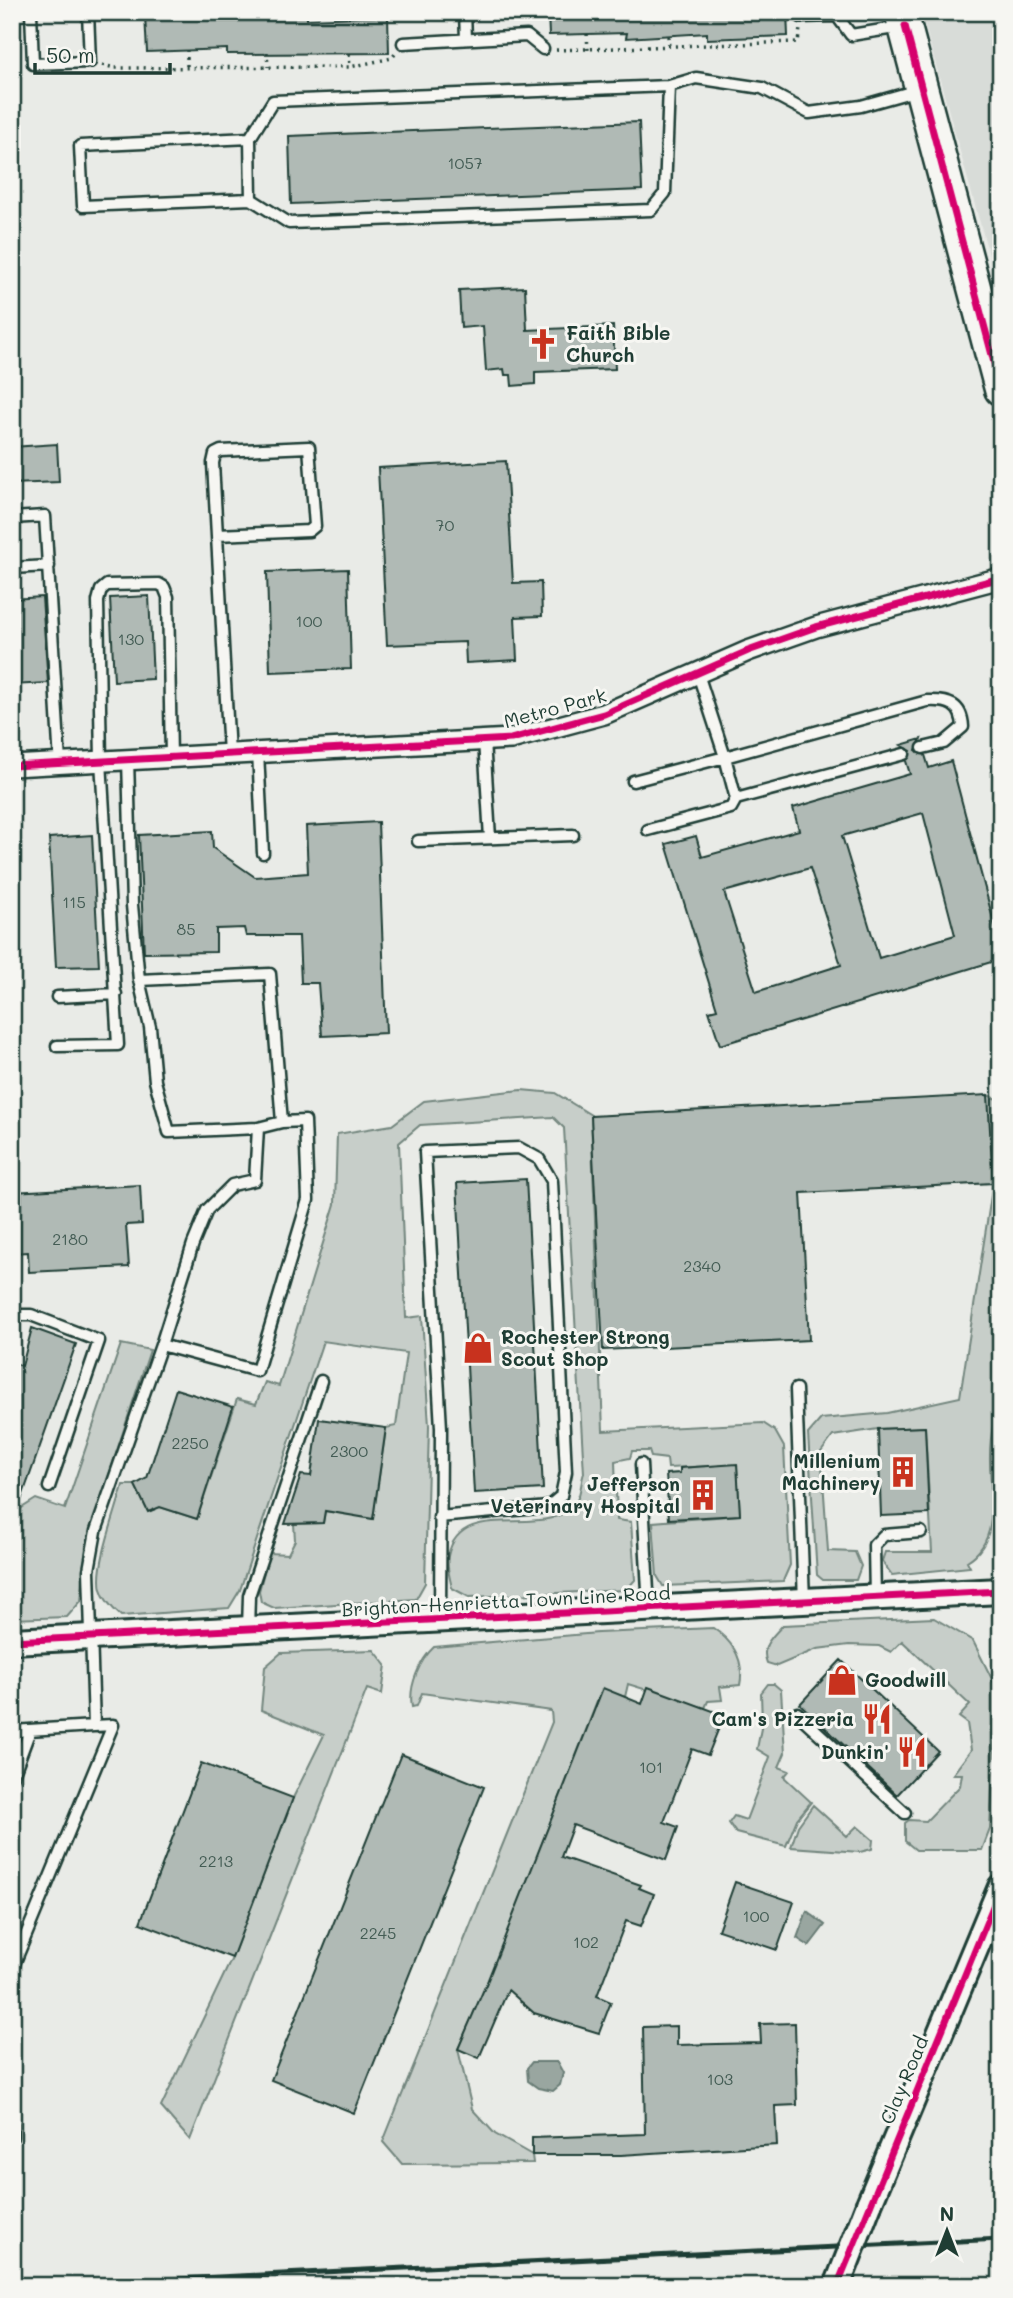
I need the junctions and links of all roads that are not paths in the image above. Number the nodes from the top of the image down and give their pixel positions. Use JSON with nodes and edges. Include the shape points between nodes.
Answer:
{"nodes":[{"id":1,"x":31,"y":12,"type":"edge"},
{"id":2,"x":88,"y":12,"type":"edge"},
{"id":3,"x":464,"y":12,"type":"edge"},
{"id":4,"x":801,"y":17,"type":"dead end"},
{"id":5,"x":903,"y":19,"type":"edge"},
{"id":6,"x":466,"y":39,"type":"junction"},
{"id":7,"x":403,"y":43,"type":"road end"},
{"id":8,"x":543,"y":49,"type":"road end"},
{"id":9,"x":669,"y":86,"type":"junction"},
{"id":10,"x":921,"y":89,"type":"junction"},
{"id":11,"x":250,"y":138,"type":"junction"},
{"id":12,"x":251,"y":199,"type":"junction"},
{"id":13,"x":1001,"y":389,"type":"edge"},
{"id":14,"x":12,"y":518,"type":"edge"},
{"id":15,"x":217,"y":536,"type":"junction"},
{"id":16,"x":48,"y":566,"type":"junction"},
{"id":17,"x":12,"y":568,"type":"edge"},
{"id":18,"x":1001,"y":578,"type":"edge"},
{"id":19,"x":698,"y":674,"type":"junction"},
{"id":20,"x":484,"y":740,"type":"junction"},
{"id":21,"x":923,"y":748,"type":"dead end"},
{"id":22,"x":258,"y":752,"type":"junction"},
{"id":23,"x":229,"y":754,"type":"junction"},
{"id":24,"x":904,"y":754,"type":"dead end"},
{"id":25,"x":171,"y":757,"type":"junction"},
{"id":26,"x":725,"y":757,"type":"junction"},
{"id":27,"x":128,"y":759,"type":"junction"},
{"id":28,"x":101,"y":761,"type":"junction"},
{"id":29,"x":61,"y":763,"type":"junction"},
{"id":30,"x":12,"y":766,"type":"edge"},
{"id":31,"x":633,"y":781,"type":"dead end"},
{"id":32,"x":736,"y":799,"type":"junction"},
{"id":33,"x":648,"y":830,"type":"dead end"},
{"id":34,"x":573,"y":835,"type":"dead end"},
{"id":35,"x":490,"y":838,"type":"junction"},
{"id":36,"x":418,"y":841,"type":"dead end"},
{"id":37,"x":263,"y":853,"type":"dead end"},
{"id":38,"x":139,"y":980,"type":"junction"},
{"id":39,"x":116,"y":994,"type":"junction"},
{"id":40,"x":57,"y":997,"type":"dead end"},
{"id":41,"x":57,"y":1046,"type":"dead end"},
{"id":42,"x":282,"y":1122,"type":"junction"},
{"id":43,"x":258,"y":1128,"type":"junction"},
{"id":44,"x":12,"y":1315,"type":"edge"},
{"id":45,"x":161,"y":1345,"type":"junction"},
{"id":46,"x":321,"y":1381,"type":"dead end"},
{"id":47,"x":796,"y":1389,"type":"dead end"},
{"id":48,"x":641,"y":1464,"type":"dead end"},
{"id":49,"x":49,"y":1487,"type":"dead end"},
{"id":50,"x":439,"y":1517,"type":"junction"},
{"id":51,"x":921,"y":1532,"type":"dead end"},
{"id":52,"x":1001,"y":1591,"type":"edge"},
{"id":53,"x":875,"y":1598,"type":"junction"},
{"id":54,"x":804,"y":1601,"type":"junction"},
{"id":55,"x":649,"y":1610,"type":"junction"},
{"id":56,"x":440,"y":1620,"type":"junction"},
{"id":57,"x":248,"y":1629,"type":"junction"},
{"id":58,"x":90,"y":1637,"type":"junction"},
{"id":59,"x":12,"y":1641,"type":"edge"},
{"id":60,"x":797,"y":1713,"type":"dead end"},
{"id":61,"x":94,"y":1726,"type":"junction"},
{"id":62,"x":30,"y":1730,"type":"junction"},
{"id":63,"x":12,"y":1731,"type":"edge"},
{"id":64,"x":12,"y":1778,"type":"edge"},
{"id":65,"x":905,"y":1813,"type":"dead end"},
{"id":66,"x":1001,"y":1887,"type":"edge"},
{"id":67,"x":12,"y":1969,"type":"edge"},
{"id":68,"x":12,"y":2123,"type":"edge"},
{"id":69,"x":12,"y":2137,"type":"edge"},
{"id":70,"x":837,"y":2286,"type":"edge"}],
"edges":[{"from":1,"to":2,"type":"lane","via":[[33,65],[90,62]]},
{"from":3,"to":6,"type":"lane"},
{"from":4,"to":5,"type":"lane","via":[[837,16],[850,35]]},
{"from":5,"to":10,"type":"main road"},
{"from":6,"to":7,"type":"lane"},
{"from":6,"to":8,"type":"lane","via":[[527,36]]},
{"from":9,"to":10,"type":"lane","via":[[696,78],[762,88],[809,113],[861,106]]},
{"from":9,"to":11,"type":"lane","via":[[273,101]]},
{"from":9,"to":12,"type":"lane","via":[[665,193],[650,210],[289,223]]},
{"from":10,"to":13,"type":"main road"},
{"from":11,"to":12,"type":"lane"},
{"from":11,"to":12,"type":"lane","via":[[80,146],[83,206]]},
{"from":14,"to":16,"type":"lane","via":[[45,516]]},
{"from":15,"to":15,"type":"lane","via":[[215,454],[309,447],[315,526],[309,531]]},
{"from":15,"to":23,"type":"lane"},
{"from":16,"to":17,"type":"lane"},
{"from":16,"to":29,"type":"lane"},
{"from":18,"to":19,"type":"street","name":"Metro Park","via":[[816,627],[748,650]]},
{"from":19,"to":20,"type":"street","name":"Metro Park","via":[[604,714],[511,738]]},
{"from":19,"to":26,"type":"lane"},
{"from":20,"to":22,"type":"street","name":"Metro Park"},
{"from":20,"to":35,"type":"lane"},
{"from":21,"to":26,"type":"lane","via":[[944,743],[963,727],[963,715],[956,705],[927,701]]},
{"from":22,"to":23,"type":"street","name":"Metro Park"},
{"from":22,"to":37,"type":"lane"},
{"from":23,"to":25,"type":"street","name":"Metro Park"},
{"from":24,"to":32,"type":"lane"},
{"from":25,"to":27,"type":"street","name":"Metro Park"},
{"from":25,"to":28,"type":"lane","via":[[168,597],[159,584],[107,586],[98,601]]},
{"from":26,"to":31,"type":"lane"},
{"from":26,"to":32,"type":"lane"},
{"from":27,"to":28,"type":"street","name":"Metro Park"},
{"from":27,"to":38,"type":"lane"},
{"from":28,"to":29,"type":"street","name":"Metro Park"},
{"from":28,"to":39,"type":"lane"},
{"from":29,"to":30,"type":"street","name":"Metro Park"},
{"from":32,"to":33,"type":"lane","via":[[731,808]]},
{"from":34,"to":35,"type":"lane"},
{"from":35,"to":36,"type":"lane"},
{"from":38,"to":42,"type":"lane","via":[[270,974]]},
{"from":38,"to":43,"type":"lane","via":[[150,1027],[155,1081],[169,1132]]},
{"from":39,"to":40,"type":"lane"},
{"from":39,"to":41,"type":"lane","via":[[118,1045]]},
{"from":42,"to":43,"type":"lane"},
{"from":42,"to":45,"type":"lane","via":[[305,1121],[308,1200],[257,1371]]},
{"from":43,"to":45,"type":"lane","via":[[255,1180],[232,1185],[207,1210]]},
{"from":44,"to":49,"type":"lane","via":[[31,1315],[99,1342]]},
{"from":45,"to":58,"type":"lane","via":[[96,1531],[89,1570]]},
{"from":46,"to":57,"type":"lane","via":[[249,1596]]},
{"from":47,"to":54,"type":"lane"},
{"from":48,"to":55,"type":"lane"},
{"from":50,"to":50,"type":"lane","via":[[441,1428],[425,1152],[519,1148],[539,1159],[552,1181],[566,1472],[561,1496],[548,1507]]},
{"from":50,"to":56,"type":"lane"},
{"from":51,"to":53,"type":"lane","via":[[884,1535],[874,1545]]},
{"from":52,"to":53,"type":"street","name":"Brighton-Henrietta Town Line Road"},
{"from":53,"to":54,"type":"street","name":"Brighton-Henrietta Town Line Road"},
{"from":54,"to":55,"type":"street","name":"Brighton-Henrietta Town Line Road"},
{"from":55,"to":56,"type":"street","name":"Brighton-Henrietta Town Line Road"},
{"from":56,"to":57,"type":"street","name":"Brighton-Henrietta Town Line Road"},
{"from":57,"to":58,"type":"street","name":"Brighton-Henrietta Town Line Road"},
{"from":58,"to":59,"type":"street","name":"Brighton-Henrietta Town Line Road"},
{"from":58,"to":61,"type":"lane"},
{"from":60,"to":65,"type":"lane"},
{"from":61,"to":62,"type":"lane"},
{"from":61,"to":67,"type":"lane","via":[[113,1725]]},
{"from":62,"to":63,"type":"lane"},
{"from":62,"to":64,"type":"lane"},
{"from":66,"to":70,"type":"street","name":"Clay Road","bridge":true,"via":[[989,1926]]},
{"from":68,"to":69,"type":"lane"}]}
